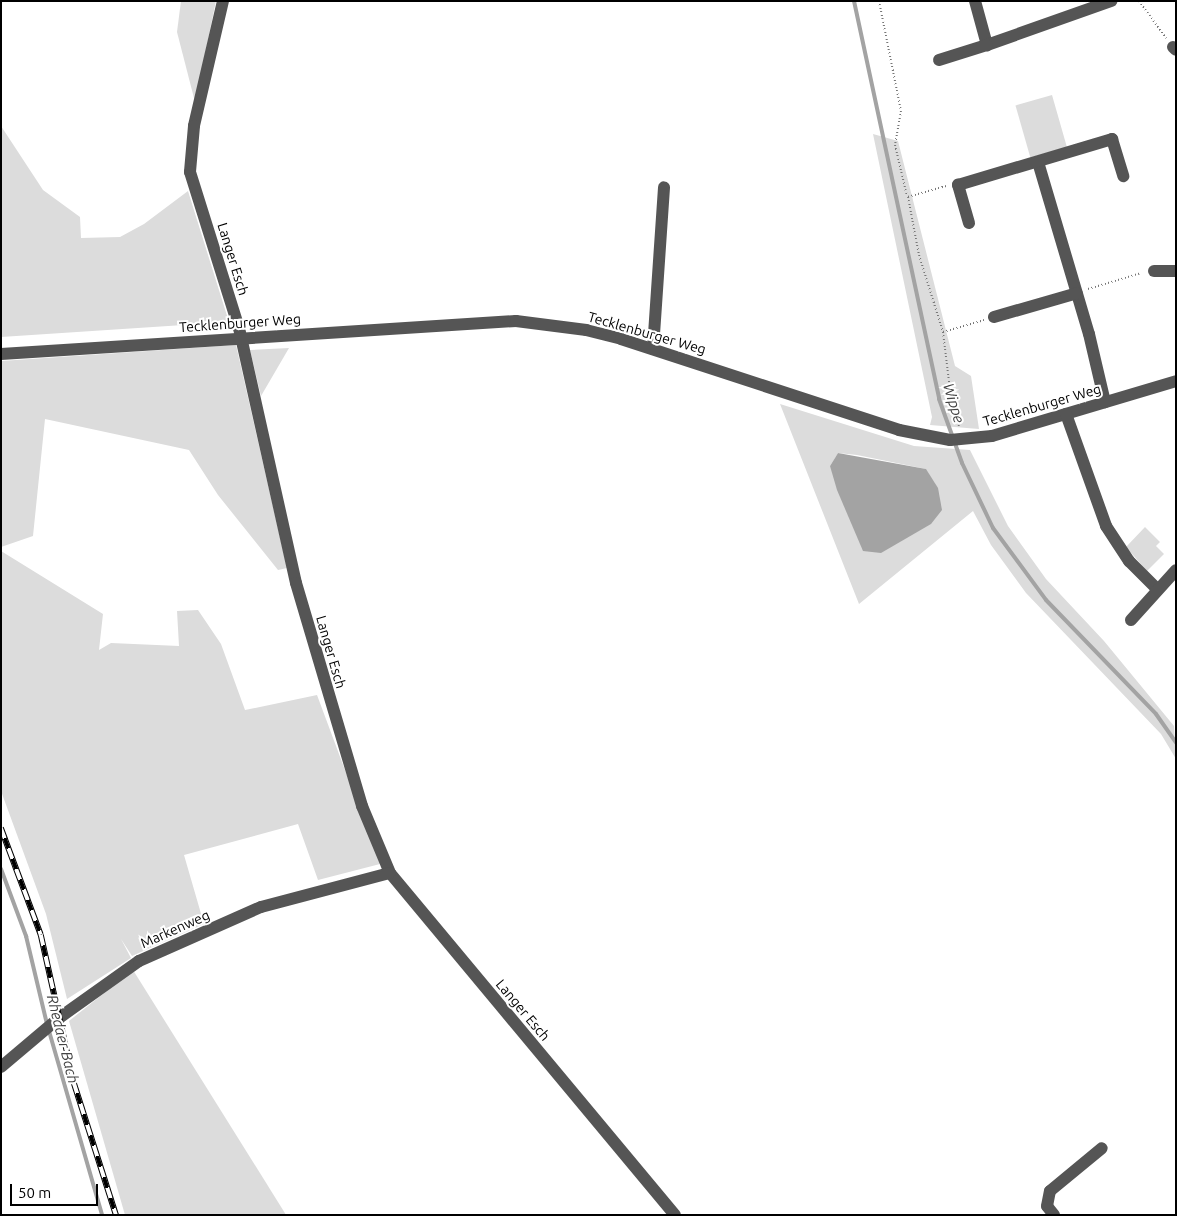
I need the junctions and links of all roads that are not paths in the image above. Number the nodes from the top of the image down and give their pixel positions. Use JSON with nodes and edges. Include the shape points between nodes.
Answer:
{"nodes":[{"id":1,"x":223,"y":1,"type":"edge"},
{"id":2,"x":975,"y":1,"type":"edge"},
{"id":3,"x":1111,"y":1,"type":"edge"},
{"id":4,"x":987,"y":45,"type":"junction"},
{"id":5,"x":939,"y":60,"type":"dead end"},
{"id":6,"x":1038,"y":162,"type":"junction"},
{"id":7,"x":1123,"y":176,"type":"dead end"},
{"id":8,"x":664,"y":187,"type":"dead end"},
{"id":9,"x":969,"y":223,"type":"dead end"},
{"id":10,"x":1154,"y":271,"type":"road end"},
{"id":11,"x":1176,"y":272,"type":"edge"},
{"id":12,"x":1077,"y":293,"type":"junction"},
{"id":13,"x":994,"y":317,"type":"road end"},
{"id":14,"x":241,"y":338,"type":"junction"},
{"id":15,"x":653,"y":349,"type":"junction"},
{"id":16,"x":1,"y":354,"type":"edge"},
{"id":17,"x":1176,"y":381,"type":"edge"},
{"id":18,"x":1105,"y":402,"type":"junction"},
{"id":19,"x":1066,"y":414,"type":"junction"},
{"id":20,"x":1176,"y":570,"type":"edge"},
{"id":21,"x":1157,"y":589,"type":"junction"},
{"id":22,"x":1131,"y":620,"type":"dead end"},
{"id":23,"x":390,"y":873,"type":"junction"},
{"id":24,"x":1,"y":1067,"type":"edge"},
{"id":25,"x":1102,"y":1148,"type":"dead end"},
{"id":26,"x":675,"y":1215,"type":"edge"},
{"id":27,"x":1054,"y":1215,"type":"edge"}],
"edges":[{"from":1,"to":14,"type":"street","name":"Langer Esch","via":[[194,126],[190,172]]},
{"from":2,"to":4,"type":"street"},
{"from":3,"to":4,"type":"street"},
{"from":4,"to":5,"type":"street"},
{"from":6,"to":7,"type":"street","via":[[1112,139]]},
{"from":6,"to":9,"type":"street","via":[[958,185]]},
{"from":6,"to":12,"type":"street"},
{"from":8,"to":15,"type":"street"},
{"from":10,"to":11,"type":"street"},
{"from":12,"to":13,"type":"street"},
{"from":12,"to":18,"type":"street"},
{"from":14,"to":15,"type":"street","name":"Tecklenburger Weg","via":[[516,321],[586,330]]},
{"from":14,"to":16,"type":"street","name":"Tecklenburger Weg"},
{"from":14,"to":23,"type":"street","name":"Langer Esch","via":[[302,602],[362,806]]},
{"from":15,"to":19,"type":"street","name":"Tecklenburger Weg","via":[[898,430],[934,438],[965,436]]},
{"from":17,"to":18,"type":"street","name":"Tecklenburger Weg"},
{"from":18,"to":19,"type":"street","name":"Tecklenburger Weg"},
{"from":19,"to":21,"type":"street","via":[[1106,526],[1130,561]]},
{"from":20,"to":21,"type":"street"},
{"from":21,"to":22,"type":"street"},
{"from":23,"to":24,"type":"street","name":"Markenweg","via":[[261,907],[148,957],[93,992]]},
{"from":23,"to":26,"type":"street","name":"Langer Esch"},
{"from":25,"to":27,"type":"street","via":[[1050,1191],[1047,1206]]}]}
